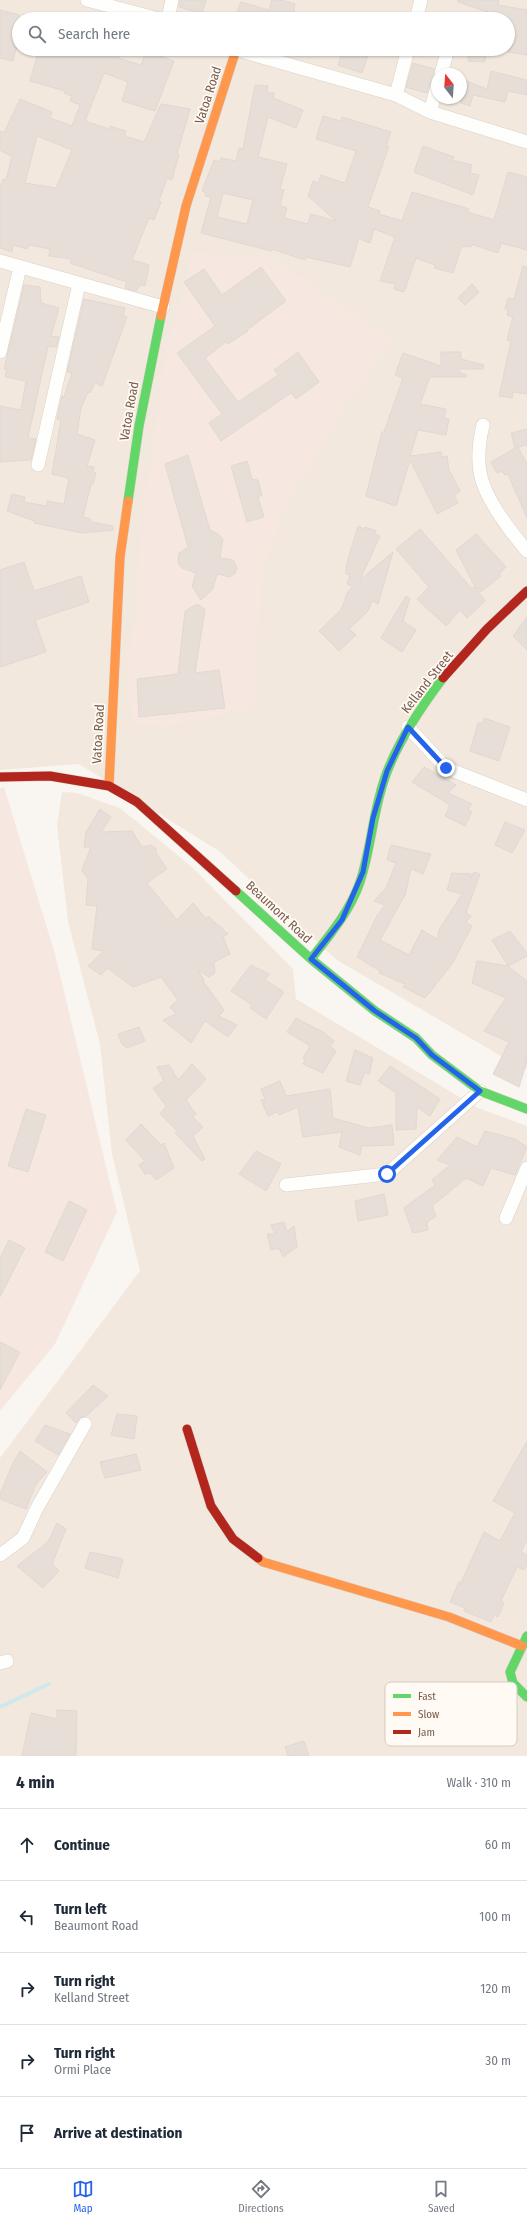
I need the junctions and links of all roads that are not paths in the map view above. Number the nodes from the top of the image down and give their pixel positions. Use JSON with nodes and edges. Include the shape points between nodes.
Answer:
{"nodes":[{"id":1,"x":86,"y":0,"type":"edge"},
{"id":2,"x":172,"y":0,"type":"edge"},
{"id":3,"x":421,"y":0,"type":"edge"},
{"id":4,"x":132,"y":12,"type":"edge"},
{"id":5,"x":169,"y":12,"type":"edge"},
{"id":6,"x":418,"y":12,"type":"edge"},
{"id":7,"x":233,"y":56,"type":"edge"},
{"id":8,"x":260,"y":56,"type":"edge"},
{"id":9,"x":406,"y":56,"type":"edge"},
{"id":10,"x":446,"y":56,"type":"edge"},
{"id":11,"x":443,"y":68,"type":"edge"},
{"id":12,"x":396,"y":95,"type":"junction"},
{"id":13,"x":432,"y":104,"type":"edge"},
{"id":14,"x":430,"y":112,"type":"junction"},
{"id":15,"x":527,"y":142,"type":"edge"},
{"id":16,"x":0,"y":262,"type":"edge"},
{"id":17,"x":20,"y":267,"type":"junction"},
{"id":18,"x":79,"y":284,"type":"junction"},
{"id":19,"x":163,"y":307,"type":"junction"},
{"id":20,"x":0,"y":352,"type":"edge"},
{"id":21,"x":483,"y":425,"type":"dead end"},
{"id":22,"x":38,"y":465,"type":"dead end"},
{"id":23,"x":527,"y":551,"type":"edge"},
{"id":24,"x":527,"y":591,"type":"edge"},
{"id":25,"x":408,"y":727,"type":"junction"},
{"id":26,"x":0,"y":777,"type":"edge"},
{"id":27,"x":109,"y":786,"type":"junction"},
{"id":28,"x":527,"y":800,"type":"edge"},
{"id":29,"x":311,"y":959,"type":"junction"},
{"id":30,"x":480,"y":1091,"type":"junction"},
{"id":31,"x":527,"y":1109,"type":"edge"},
{"id":32,"x":527,"y":1168,"type":"edge"},
{"id":33,"x":286,"y":1185,"type":"dead end"},
{"id":34,"x":506,"y":1218,"type":"dead end"},
{"id":35,"x":85,"y":1424,"type":"dead end"},
{"id":36,"x":187,"y":1429,"type":"dead end"},
{"id":37,"x":0,"y":1555,"type":"edge"},
{"id":38,"x":527,"y":1636,"type":"edge"},
{"id":39,"x":522,"y":1646,"type":"junction"},
{"id":40,"x":514,"y":1682,"type":"edge"},
{"id":41,"x":517,"y":1686,"type":"edge"},
{"id":42,"x":527,"y":1697,"type":"edge"}],
"edges":[{"from":1,"to":4,"type":"street"},
{"from":2,"to":5,"type":"street"},
{"from":3,"to":6,"type":"street"},
{"from":7,"to":19,"type":"street","name":"Vatoa Road","via":[[186,206]]},
{"from":8,"to":12,"type":"street"},
{"from":9,"to":12,"type":"street"},
{"from":10,"to":11,"type":"street"},
{"from":12,"to":14,"type":"street"},
{"from":13,"to":14,"type":"street"},
{"from":14,"to":15,"type":"street"},
{"from":16,"to":17,"type":"street"},
{"from":17,"to":18,"type":"street"},
{"from":17,"to":20,"type":"street"},
{"from":18,"to":19,"type":"street"},
{"from":18,"to":22,"type":"street"},
{"from":19,"to":27,"type":"street","name":"Vatoa Road","via":[[139,426],[120,558]]},
{"from":21,"to":23,"type":"street","via":[[478,444],[481,478],[495,506]]},
{"from":24,"to":25,"type":"street","name":"Kelland Street","via":[[495,621],[451,671]]},
{"from":25,"to":28,"type":"street","via":[[446,768]]},
{"from":25,"to":29,"type":"street","name":"Kelland Street","via":[[387,771],[373,818],[363,872],[342,920]]},
{"from":26,"to":27,"type":"street","name":"Beaumont Road","via":[[50,776]]},
{"from":27,"to":29,"type":"street","name":"Beaumont Road","via":[[137,802]]},
{"from":29,"to":30,"type":"street","name":"Beaumont Road","via":[[375,1011],[416,1038],[432,1055]]},
{"from":30,"to":31,"type":"street","name":"Beaumont Road"},
{"from":30,"to":33,"type":"street","via":[[387,1174]]},
{"from":32,"to":34,"type":"street"},
{"from":35,"to":37,"type":"street","via":[[37,1508],[23,1538]]},
{"from":36,"to":39,"type":"street","via":[[211,1506],[233,1539],[263,1562],[448,1617]]},
{"from":38,"to":39,"type":"street"},
{"from":39,"to":40,"type":"street","via":[[510,1672]]},
{"from":41,"to":42,"type":"street"}]}
